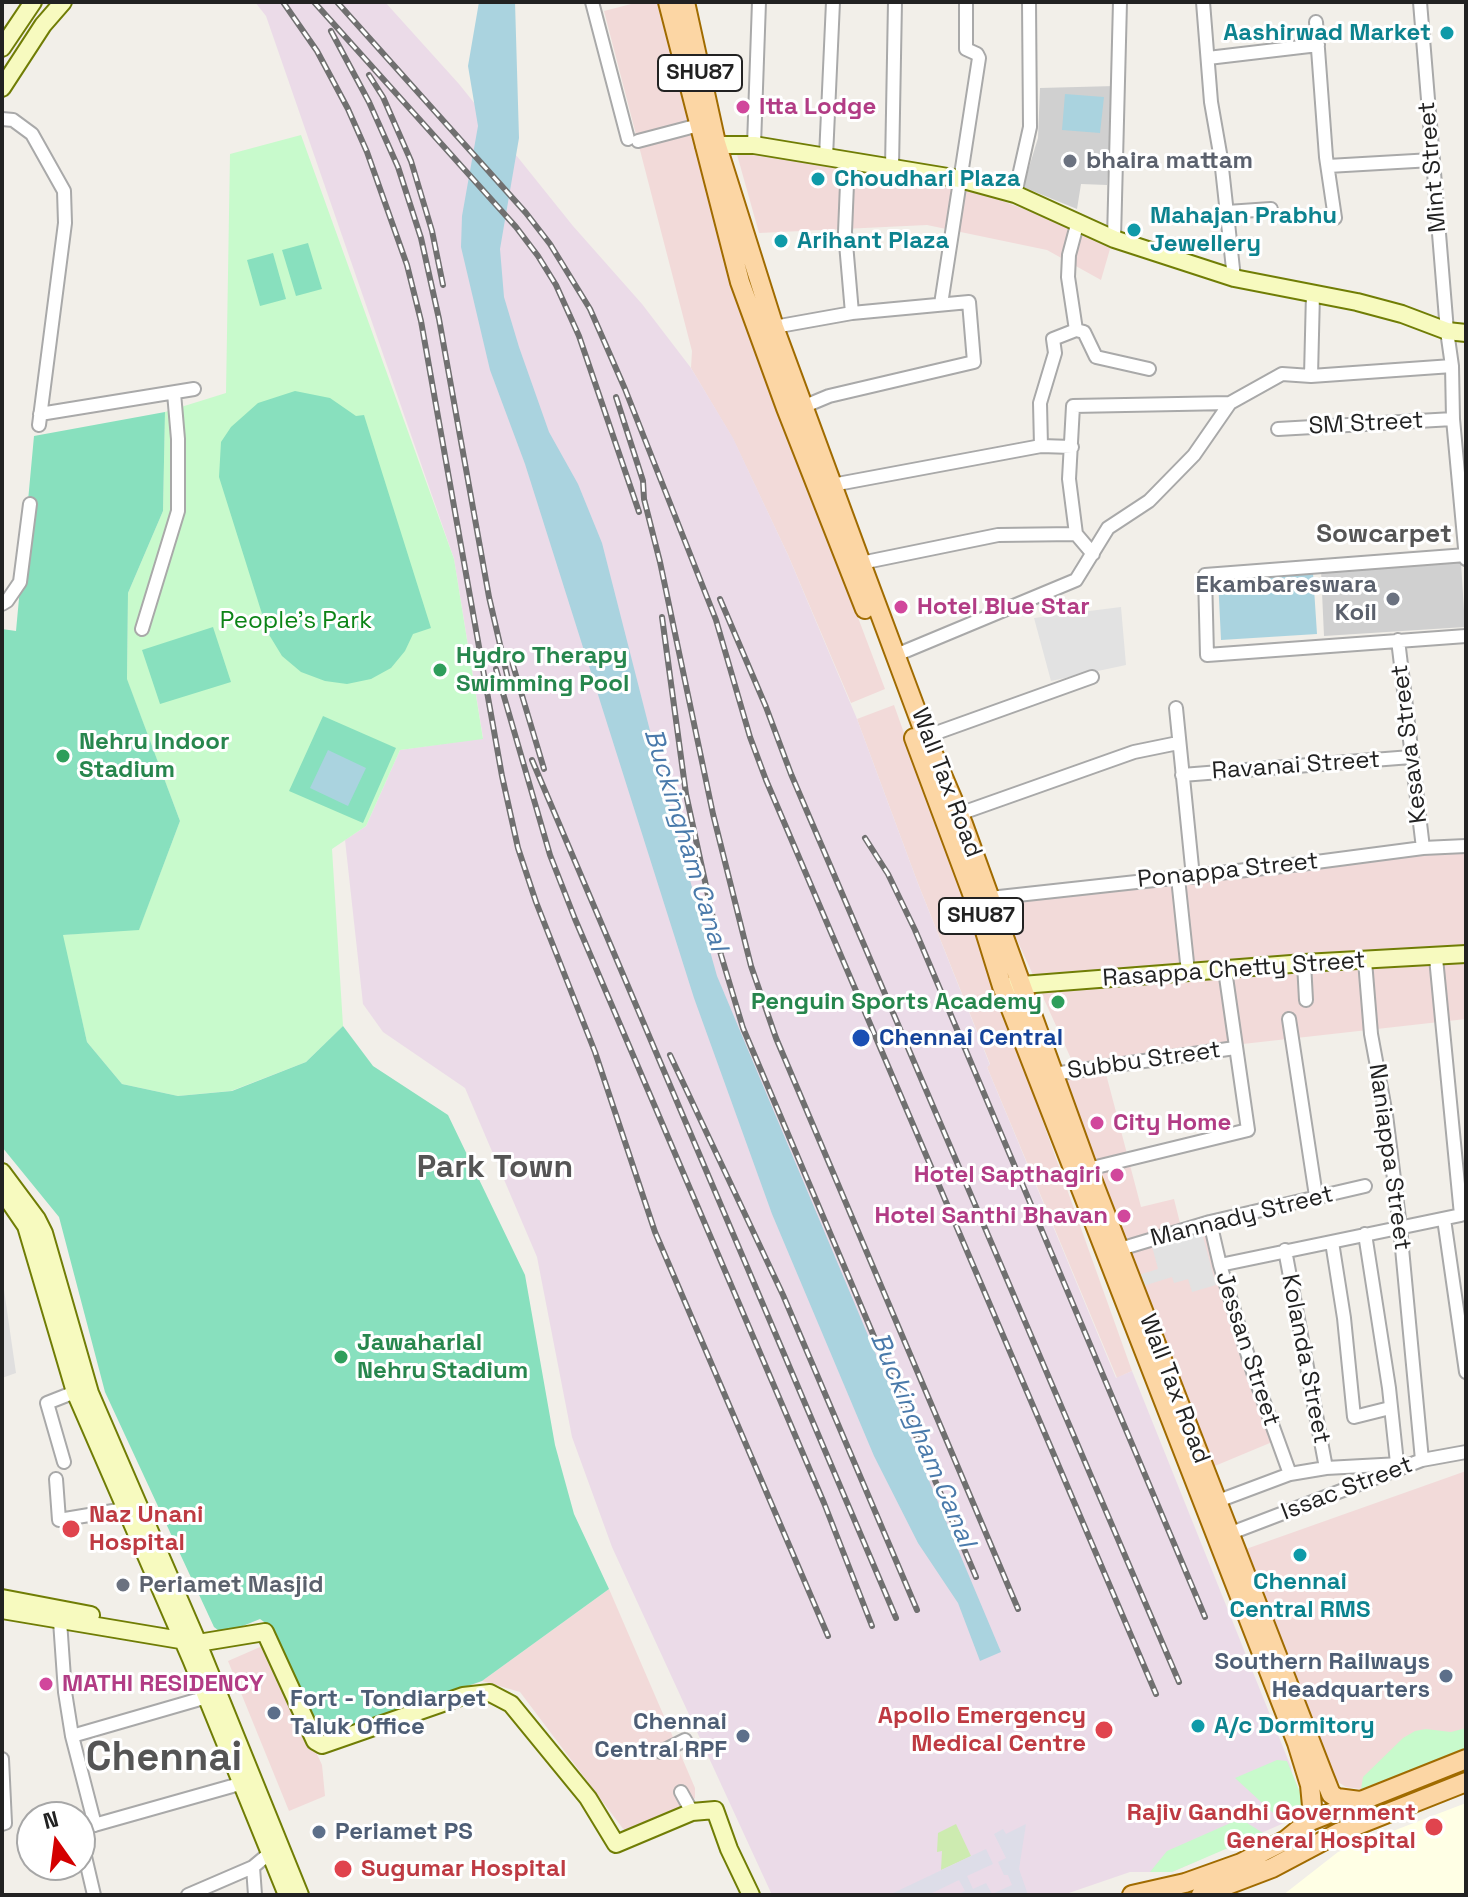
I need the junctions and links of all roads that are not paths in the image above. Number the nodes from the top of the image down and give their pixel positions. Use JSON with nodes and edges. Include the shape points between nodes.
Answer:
{"nodes":[{"id":1,"x":63,"y":2,"type":"edge"},
{"id":2,"x":592,"y":2,"type":"edge"},
{"id":3,"x":668,"y":2,"type":"edge"},
{"id":4,"x":685,"y":2,"type":"edge"},
{"id":5,"x":759,"y":2,"type":"edge"},
{"id":6,"x":833,"y":2,"type":"edge"},
{"id":7,"x":895,"y":2,"type":"edge"},
{"id":8,"x":966,"y":2,"type":"edge"},
{"id":9,"x":1029,"y":2,"type":"edge"},
{"id":10,"x":1120,"y":2,"type":"edge"},
{"id":11,"x":1203,"y":2,"type":"edge"},
{"id":12,"x":1420,"y":2,"type":"edge"},
{"id":13,"x":30,"y":6,"type":"edge"},
{"id":14,"x":1316,"y":22,"type":"dead end"},
{"id":15,"x":1318,"y":45,"type":"junction"},
{"id":16,"x":2,"y":48,"type":"edge"},
{"id":17,"x":1208,"y":58,"type":"junction"},
{"id":18,"x":2,"y":88,"type":"edge"},
{"id":19,"x":2,"y":119,"type":"edge"},
{"id":20,"x":699,"y":125,"type":"junction"},
{"id":21,"x":710,"y":144,"type":"junction"},
{"id":22,"x":754,"y":145,"type":"junction"},
{"id":23,"x":826,"y":157,"type":"junction"},
{"id":24,"x":848,"y":160,"type":"junction"},
{"id":25,"x":1432,"y":160,"type":"junction"},
{"id":26,"x":1328,"y":166,"type":"junction"},
{"id":27,"x":892,"y":167,"type":"junction"},
{"id":28,"x":960,"y":179,"type":"junction"},
{"id":29,"x":1015,"y":194,"type":"junction"},
{"id":30,"x":1271,"y":209,"type":"dead end"},
{"id":31,"x":1227,"y":212,"type":"junction"},
{"id":32,"x":1335,"y":218,"type":"dead end"},
{"id":33,"x":1078,"y":221,"type":"junction"},
{"id":34,"x":1114,"y":239,"type":"junction"},
{"id":35,"x":1234,"y":278,"type":"junction"},
{"id":36,"x":1313,"y":293,"type":"junction"},
{"id":37,"x":941,"y":304,"type":"junction"},
{"id":38,"x":852,"y":313,"type":"junction"},
{"id":39,"x":774,"y":327,"type":"junction"},
{"id":40,"x":1076,"y":330,"type":"junction"},
{"id":41,"x":1447,"y":331,"type":"junction"},
{"id":42,"x":1466,"y":333,"type":"edge"},
{"id":43,"x":1452,"y":366,"type":"junction"},
{"id":44,"x":1149,"y":369,"type":"dead end"},
{"id":45,"x":1311,"y":376,"type":"junction"},
{"id":46,"x":194,"y":389,"type":"dead end"},
{"id":47,"x":1466,"y":389,"type":"edge"},
{"id":48,"x":1451,"y":390,"type":"junction"},
{"id":49,"x":174,"y":393,"type":"junction"},
{"id":50,"x":1230,"y":403,"type":"junction"},
{"id":51,"x":805,"y":406,"type":"junction"},
{"id":52,"x":1453,"y":419,"type":"junction"},
{"id":53,"x":1278,"y":429,"type":"dead end"},
{"id":54,"x":1041,"y":446,"type":"junction"},
{"id":55,"x":1072,"y":447,"type":"junction"},
{"id":56,"x":1461,"y":468,"type":"edge"},
{"id":57,"x":832,"y":485,"type":"junction"},
{"id":58,"x":30,"y":504,"type":"dead end"},
{"id":59,"x":1076,"y":534,"type":"junction"},
{"id":60,"x":1093,"y":554,"type":"junction"},
{"id":61,"x":1466,"y":557,"type":"edge"},
{"id":62,"x":861,"y":563,"type":"junction"},
{"id":63,"x":2,"y":604,"type":"edge"},
{"id":64,"x":142,"y":629,"type":"dead end"},
{"id":65,"x":1466,"y":636,"type":"edge"},
{"id":66,"x":1398,"y":640,"type":"junction"},
{"id":67,"x":896,"y":655,"type":"junction"},
{"id":68,"x":1092,"y":677,"type":"dead end"},
{"id":69,"x":1176,"y":708,"type":"dead end"},
{"id":70,"x":921,"y":738,"type":"junction"},
{"id":71,"x":1178,"y":743,"type":"junction"},
{"id":72,"x":1411,"y":757,"type":"junction"},
{"id":73,"x":1182,"y":775,"type":"junction"},
{"id":74,"x":959,"y":814,"type":"junction"},
{"id":75,"x":1466,"y":846,"type":"edge"},
{"id":76,"x":1423,"y":848,"type":"junction"},
{"id":77,"x":1193,"y":877,"type":"junction"},
{"id":78,"x":1178,"y":878,"type":"junction"},
{"id":79,"x":990,"y":898,"type":"junction"},
{"id":80,"x":1466,"y":954,"type":"edge"},
{"id":81,"x":1436,"y":958,"type":"junction"},
{"id":82,"x":1365,"y":961,"type":"junction"},
{"id":83,"x":1304,"y":963,"type":"junction"},
{"id":84,"x":1225,"y":970,"type":"junction"},
{"id":85,"x":1188,"y":972,"type":"junction"},
{"id":86,"x":1022,"y":985,"type":"junction"},
{"id":87,"x":1002,"y":986,"type":"junction"},
{"id":88,"x":1306,"y":1000,"type":"dead end"},
{"id":89,"x":1289,"y":1019,"type":"dead end"},
{"id":90,"x":1235,"y":1048,"type":"junction"},
{"id":91,"x":1053,"y":1074,"type":"junction"},
{"id":92,"x":1088,"y":1169,"type":"junction"},
{"id":93,"x":2,"y":1172,"type":"edge"},
{"id":94,"x":1365,"y":1186,"type":"dead end"},
{"id":95,"x":2,"y":1191,"type":"edge"},
{"id":96,"x":1316,"y":1196,"type":"junction"},
{"id":97,"x":1444,"y":1219,"type":"junction"},
{"id":98,"x":32,"y":1222,"type":"junction"},
{"id":99,"x":1210,"y":1222,"type":"junction"},
{"id":100,"x":1400,"y":1227,"type":"junction"},
{"id":101,"x":1365,"y":1234,"type":"junction"},
{"id":102,"x":1332,"y":1242,"type":"junction"},
{"id":103,"x":1120,"y":1249,"type":"junction"},
{"id":104,"x":1285,"y":1250,"type":"junction"},
{"id":105,"x":1220,"y":1265,"type":"junction"},
{"id":106,"x":1465,"y":1356,"type":"edge"},
{"id":107,"x":1466,"y":1372,"type":"edge"},
{"id":108,"x":75,"y":1392,"type":"junction"},
{"id":109,"x":1390,"y":1408,"type":"junction"},
{"id":110,"x":1466,"y":1452,"type":"edge"},
{"id":111,"x":1422,"y":1460,"type":"junction"},
{"id":112,"x":64,"y":1462,"type":"dead end"},
{"id":113,"x":1402,"y":1464,"type":"junction"},
{"id":114,"x":1326,"y":1468,"type":"junction"},
{"id":115,"x":1290,"y":1474,"type":"junction"},
{"id":116,"x":56,"y":1479,"type":"dead end"},
{"id":117,"x":1218,"y":1501,"type":"junction"},
{"id":118,"x":125,"y":1509,"type":"junction"},
{"id":119,"x":1231,"y":1533,"type":"junction"},
{"id":120,"x":2,"y":1598,"type":"edge"},
{"id":121,"x":2,"y":1610,"type":"edge"},
{"id":122,"x":60,"y":1621,"type":"junction"},
{"id":123,"x":188,"y":1638,"type":"junction"},
{"id":124,"x":207,"y":1697,"type":"junction"},
{"id":125,"x":72,"y":1736,"type":"junction"},
{"id":126,"x":685,"y":1740,"type":"dead end"},
{"id":127,"x":661,"y":1752,"type":"dead end"},
{"id":128,"x":2,"y":1759,"type":"edge"},
{"id":129,"x":1466,"y":1759,"type":"edge"},
{"id":130,"x":1466,"y":1782,"type":"edge"},
{"id":131,"x":243,"y":1783,"type":"junction"},
{"id":132,"x":681,"y":1792,"type":"dead end"},
{"id":133,"x":89,"y":1801,"type":"edge"},
{"id":134,"x":1360,"y":1801,"type":"junction"},
{"id":135,"x":692,"y":1812,"type":"junction"},
{"id":136,"x":1308,"y":1822,"type":"junction"},
{"id":137,"x":2,"y":1824,"type":"edge"},
{"id":138,"x":96,"y":1825,"type":"edge"},
{"id":139,"x":271,"y":1852,"type":"junction"},
{"id":140,"x":253,"y":1867,"type":"junction"},
{"id":141,"x":188,"y":1895,"type":"edge"},
{"id":142,"x":255,"y":1895,"type":"edge"},
{"id":143,"x":287,"y":1895,"type":"edge"},
{"id":144,"x":300,"y":1895,"type":"edge"},
{"id":145,"x":751,"y":1895,"type":"edge"},
{"id":146,"x":1132,"y":1895,"type":"edge"},
{"id":147,"x":1201,"y":1895,"type":"edge"}],
"edges":[{"from":1,"to":18,"type":"main road"},
{"from":2,"to":20,"type":"street","via":[[633,140]]},
{"from":3,"to":20,"type":"main road","name":"Wall Tax Road","number":"SHU87"},
{"from":4,"to":21,"type":"main road","name":"Wall Tax Road","number":"SHU87"},
{"from":5,"to":22,"type":"street"},
{"from":6,"to":23,"type":"street"},
{"from":7,"to":27,"type":"street"},
{"from":8,"to":28,"type":"street","via":[[966,49],[979,58]]},
{"from":9,"to":29,"type":"street","via":[[1030,127]]},
{"from":10,"to":34,"type":"street"},
{"from":11,"to":17,"type":"street"},
{"from":12,"to":25,"type":"street","name":"Mint Street"},
{"from":13,"to":16,"type":"main road"},
{"from":14,"to":15,"type":"street"},
{"from":15,"to":17,"type":"street"},
{"from":15,"to":26,"type":"street"},
{"from":17,"to":31,"type":"street"},
{"from":19,"to":49,"type":"street","via":[[13,120],[32,134],[64,191],[65,223],[40,420]]},
{"from":20,"to":21,"type":"main road","name":"Wall Tax Road","number":"SHU87"},
{"from":21,"to":22,"type":"main road"},
{"from":21,"to":39,"type":"main road","name":"Wall Tax Road","number":"SHU87"},
{"from":21,"to":70,"type":"main road","name":"Wall Tax Road","number":"SHU87","via":[[740,282]]},
{"from":22,"to":23,"type":"main road"},
{"from":23,"to":24,"type":"main road"},
{"from":24,"to":27,"type":"main road"},
{"from":24,"to":38,"type":"street","via":[[845,232]]},
{"from":25,"to":26,"type":"street"},
{"from":25,"to":41,"type":"street","name":"Mint Street"},
{"from":26,"to":32,"type":"street"},
{"from":27,"to":28,"type":"main road"},
{"from":28,"to":29,"type":"main road"},
{"from":28,"to":37,"type":"street"},
{"from":29,"to":33,"type":"main road"},
{"from":30,"to":31,"type":"street"},
{"from":31,"to":35,"type":"street"},
{"from":33,"to":34,"type":"main road"},
{"from":33,"to":40,"type":"street","via":[[1068,277]]},
{"from":34,"to":35,"type":"main road"},
{"from":35,"to":36,"type":"main road"},
{"from":36,"to":41,"type":"main road","via":[[1402,314]]},
{"from":36,"to":45,"type":"street"},
{"from":37,"to":38,"type":"street"},
{"from":37,"to":51,"type":"street","via":[[968,301],[976,360]]},
{"from":38,"to":39,"type":"street"},
{"from":39,"to":51,"type":"main road","name":"Wall Tax Road","number":"SHU87"},
{"from":40,"to":44,"type":"street","via":[[1084,332],[1096,357]]},
{"from":40,"to":54,"type":"street","via":[[1053,339],[1055,353],[1040,403]]},
{"from":41,"to":42,"type":"main road"},
{"from":41,"to":43,"type":"street","name":"Mint Street"},
{"from":43,"to":45,"type":"street"},
{"from":43,"to":48,"type":"street","name":"Mint Street"},
{"from":45,"to":50,"type":"street","via":[[1282,374]]},
{"from":46,"to":49,"type":"street"},
{"from":47,"to":48,"type":"street"},
{"from":48,"to":52,"type":"street","name":"Mint Street"},
{"from":49,"to":64,"type":"street","via":[[178,511]]},
{"from":50,"to":55,"type":"street","via":[[1073,406]]},
{"from":50,"to":60,"type":"street","via":[[1194,455],[1149,501],[1108,528]]},
{"from":51,"to":57,"type":"main road","name":"Wall Tax Road","number":"SHU87"},
{"from":52,"to":53,"type":"street","name":"SM Street"},
{"from":52,"to":56,"type":"street","name":"Mint Street"},
{"from":54,"to":55,"type":"street"},
{"from":54,"to":57,"type":"street"},
{"from":55,"to":59,"type":"street","via":[[1069,479]]},
{"from":56,"to":61,"type":"street","name":"Mint Street"},
{"from":57,"to":62,"type":"main road","name":"Wall Tax Road","number":"SHU87"},
{"from":58,"to":63,"type":"street","via":[[20,582]]},
{"from":59,"to":60,"type":"street"},
{"from":59,"to":62,"type":"street","via":[[998,535]]},
{"from":60,"to":67,"type":"street","via":[[1076,580]]},
{"from":61,"to":66,"type":"street","via":[[1205,575],[1207,655]]},
{"from":62,"to":67,"type":"main road","name":"Wall Tax Road","number":"SHU87"},
{"from":65,"to":66,"type":"street"},
{"from":66,"to":72,"type":"street","name":"Kesava Street"},
{"from":67,"to":70,"type":"main road","name":"Wall Tax Road","number":"SHU87"},
{"from":68,"to":70,"type":"street"},
{"from":69,"to":71,"type":"street"},
{"from":70,"to":74,"type":"main road","name":"Wall Tax Road","number":"SHU87"},
{"from":70,"to":87,"type":"main road","name":"Wall Tax Road","number":"SHU87"},
{"from":71,"to":73,"type":"street"},
{"from":71,"to":74,"type":"street","via":[[1134,752]]},
{"from":72,"to":73,"type":"street","name":"Ravanai Street"},
{"from":72,"to":76,"type":"street","name":"Kesava Street"},
{"from":73,"to":77,"type":"street"},
{"from":74,"to":79,"type":"main road","name":"Wall Tax Road","number":"SHU87"},
{"from":75,"to":76,"type":"street","name":"Ponappa Street"},
{"from":76,"to":77,"type":"street","name":"Ponappa Street"},
{"from":77,"to":78,"type":"street","name":"Ponappa Street"},
{"from":78,"to":79,"type":"street","name":"Ponappa Street"},
{"from":78,"to":85,"type":"street"},
{"from":79,"to":86,"type":"main road","name":"Wall Tax Road","number":"SHU87"},
{"from":80,"to":81,"type":"main road","name":"Rasappa Chetty Street"},
{"from":81,"to":82,"type":"main road","name":"Rasappa Chetty Street"},
{"from":81,"to":97,"type":"street","via":[[1461,1215]]},
{"from":82,"to":83,"type":"main road","name":"Rasappa Chetty Street"},
{"from":82,"to":100,"type":"street","name":"Naniappa Street"},
{"from":83,"to":84,"type":"main road","name":"Rasappa Chetty Street"},
{"from":83,"to":88,"type":"street"},
{"from":84,"to":85,"type":"main road","name":"Rasappa Chetty Street"},
{"from":84,"to":90,"type":"street"},
{"from":85,"to":86,"type":"main road","name":"Rasappa Chetty Street"},
{"from":86,"to":87,"type":"main road","name":"Rasappa Chetty Street"},
{"from":86,"to":91,"type":"main road","name":"Wall Tax Road","number":"SHU87"},
{"from":87,"to":136,"type":"main road","name":"Wall Tax Road","number":"SHU87","via":[[1297,1743],[1310,1785]]},
{"from":89,"to":96,"type":"street"},
{"from":90,"to":91,"type":"street","name":"Subbu Street"},
{"from":90,"to":92,"type":"street","via":[[1248,1130]]},
{"from":91,"to":92,"type":"main road","name":"Wall Tax Road","number":"SHU87"},
{"from":92,"to":103,"type":"main road","name":"Wall Tax Road","number":"SHU87"},
{"from":93,"to":98,"type":"main road"},
{"from":94,"to":96,"type":"street","name":"Mannady Street"},
{"from":95,"to":98,"type":"main road"},
{"from":96,"to":99,"type":"street","name":"Mannady Street"},
{"from":97,"to":100,"type":"street"},
{"from":97,"to":106,"type":"street"},
{"from":98,"to":108,"type":"main road"},
{"from":98,"to":123,"type":"main road","via":[[44,1233],[90,1393]]},
{"from":99,"to":103,"type":"street","name":"Mannady Street"},
{"from":99,"to":105,"type":"street","name":"Jessan Street"},
{"from":100,"to":101,"type":"street"},
{"from":100,"to":111,"type":"street","name":"Naniappa Street"},
{"from":101,"to":102,"type":"street"},
{"from":101,"to":109,"type":"street"},
{"from":102,"to":104,"type":"street"},
{"from":102,"to":109,"type":"street","via":[[1354,1417]]},
{"from":103,"to":117,"type":"main road","name":"Wall Tax Road","number":"SHU87"},
{"from":104,"to":105,"type":"street"},
{"from":104,"to":114,"type":"street","name":"Kolanda Street"},
{"from":105,"to":115,"type":"street","name":"Jessan Street"},
{"from":106,"to":107,"type":"street"},
{"from":108,"to":112,"type":"street","via":[[47,1403]]},
{"from":108,"to":118,"type":"main road"},
{"from":109,"to":113,"type":"street"},
{"from":110,"to":111,"type":"street","name":"Issac Street"},
{"from":111,"to":113,"type":"street","name":"Issac Street"},
{"from":113,"to":114,"type":"street"},
{"from":113,"to":119,"type":"street","name":"Issac Street"},
{"from":114,"to":115,"type":"street"},
{"from":115,"to":117,"type":"street"},
{"from":116,"to":118,"type":"street","via":[[59,1520]]},
{"from":117,"to":119,"type":"main road","name":"Wall Tax Road","number":"SHU87"},
{"from":118,"to":123,"type":"main road"},
{"from":119,"to":134,"type":"main road","name":"Wall Tax Road","number":"SHU87","via":[[1331,1794]]},
{"from":120,"to":123,"type":"main road"},
{"from":121,"to":122,"type":"main road"},
{"from":122,"to":123,"type":"main road"},
{"from":122,"to":125,"type":"street"},
{"from":123,"to":124,"type":"main road"},
{"from":123,"to":135,"type":"main road","via":[[265,1632],[317,1744],[463,1696],[490,1693],[511,1704],[588,1798],[616,1844]]},
{"from":123,"to":144,"type":"main road"},
{"from":124,"to":125,"type":"street"},
{"from":124,"to":131,"type":"main road"},
{"from":125,"to":133,"type":"street"},
{"from":126,"to":127,"type":"street"},
{"from":128,"to":137,"type":"street"},
{"from":129,"to":134,"type":"main road"},
{"from":130,"to":147,"type":"main road"},
{"from":131,"to":138,"type":"street"},
{"from":131,"to":139,"type":"main road"},
{"from":132,"to":135,"type":"street"},
{"from":134,"to":136,"type":"main road"},
{"from":135,"to":145,"type":"main road","via":[[715,1810]]},
{"from":136,"to":146,"type":"main road","via":[[1241,1863]]},
{"from":139,"to":140,"type":"street"},
{"from":139,"to":143,"type":"main road"},
{"from":140,"to":141,"type":"street"},
{"from":140,"to":142,"type":"street"}]}
